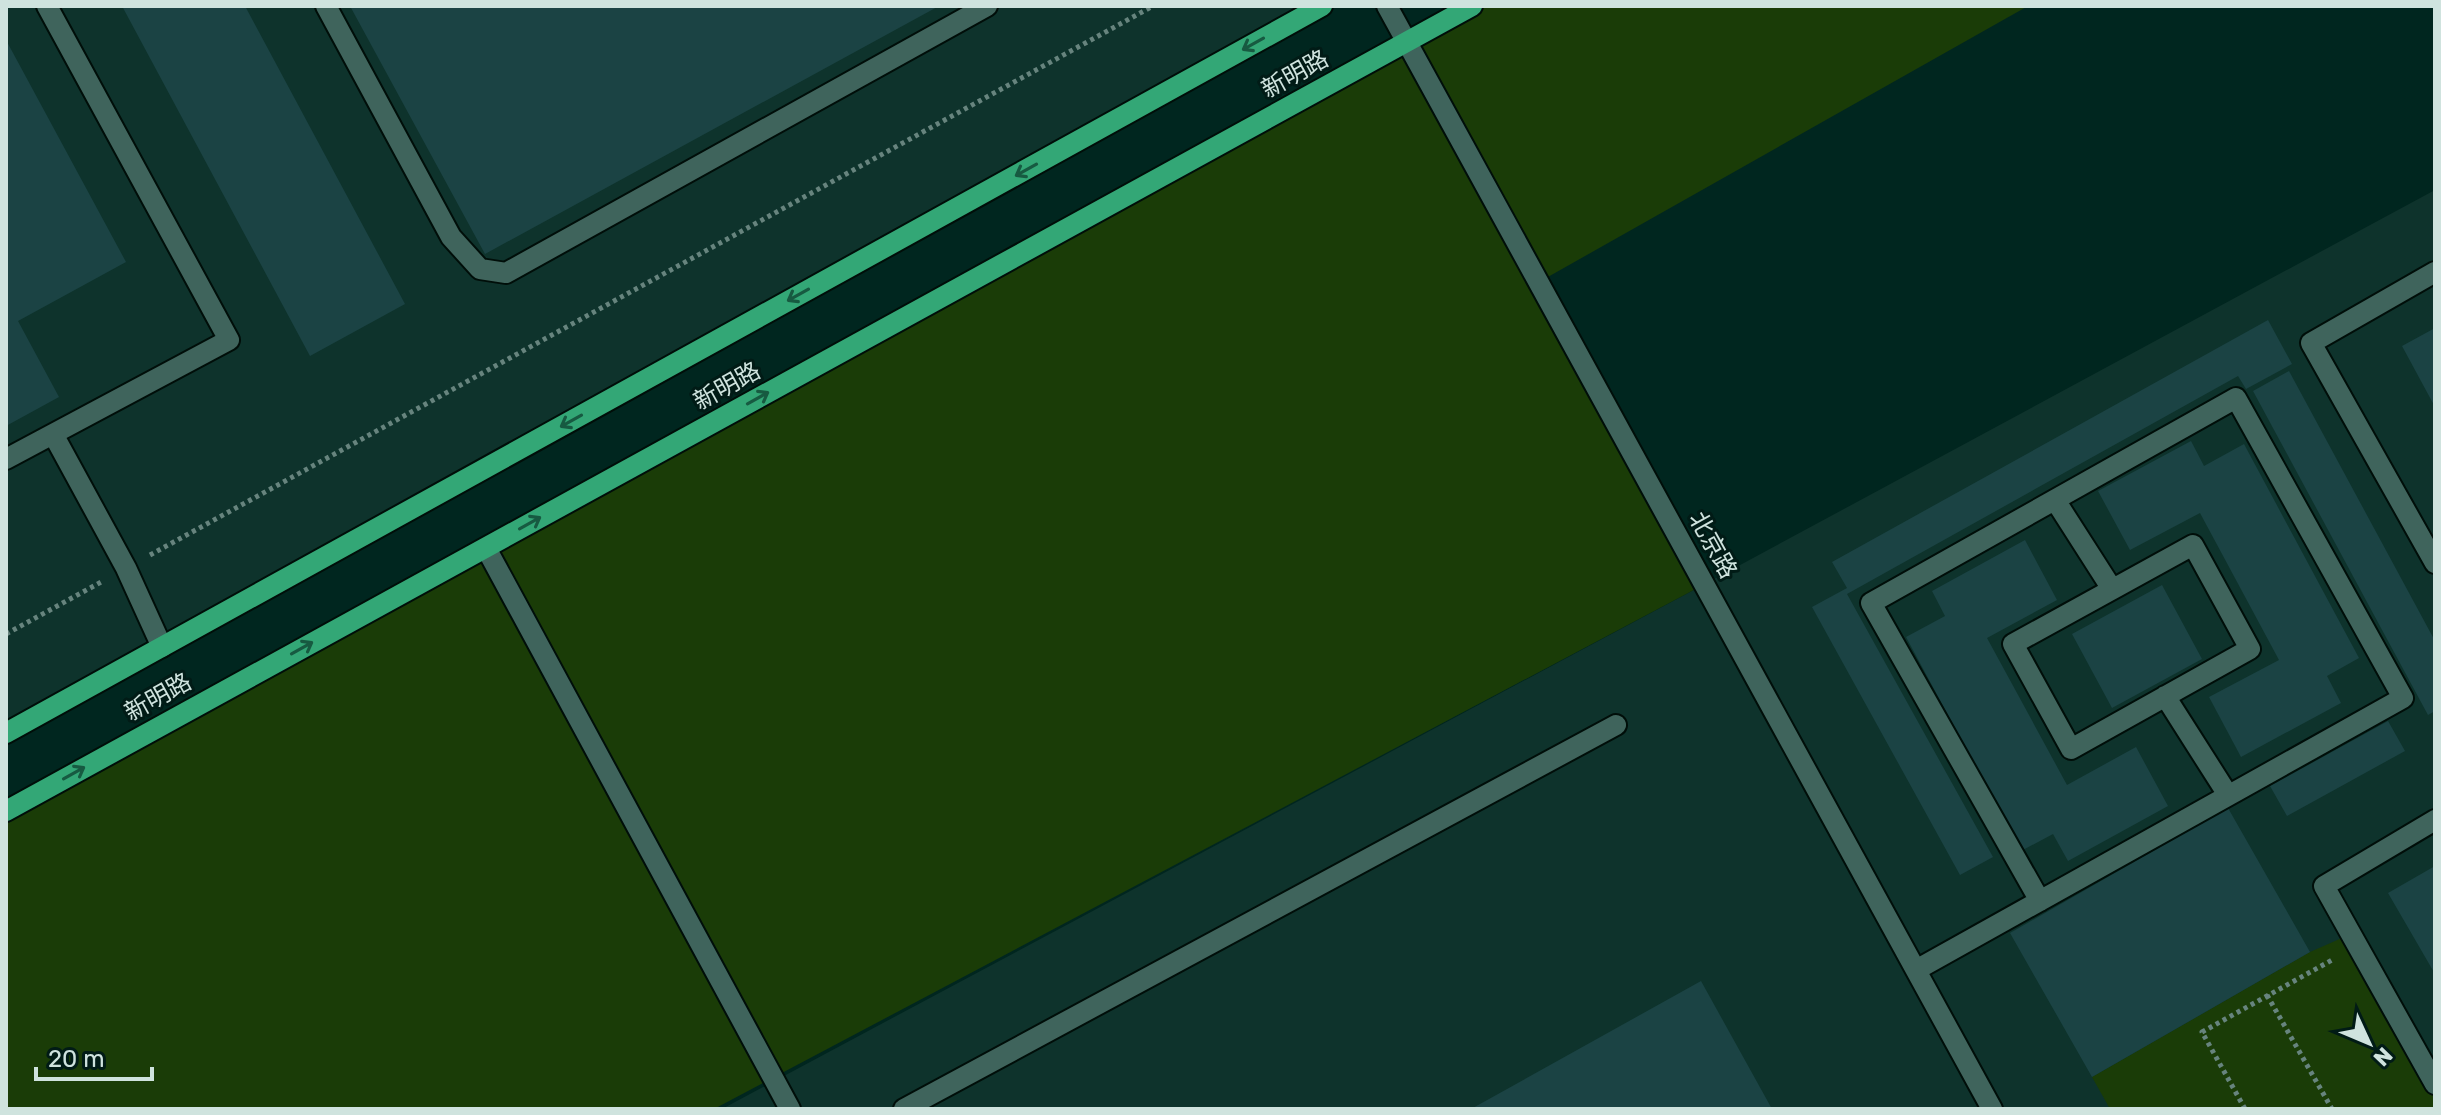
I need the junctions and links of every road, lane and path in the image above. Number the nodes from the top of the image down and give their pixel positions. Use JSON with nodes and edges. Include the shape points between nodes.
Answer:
{"nodes":[{"id":1,"x":47,"y":6,"type":"edge"},
{"id":2,"x":326,"y":6,"type":"edge"},
{"id":3,"x":987,"y":6,"type":"edge"},
{"id":4,"x":1153,"y":6,"type":"edge"},
{"id":5,"x":1322,"y":6,"type":"edge"},
{"id":6,"x":1387,"y":6,"type":"edge"},
{"id":7,"x":1472,"y":6,"type":"edge"},
{"id":8,"x":1407,"y":42,"type":"junction"},
{"id":9,"x":2435,"y":272,"type":"edge"},
{"id":10,"x":53,"y":434,"type":"junction"},
{"id":11,"x":6,"y":459,"type":"edge"},
{"id":12,"x":2055,"y":500,"type":"junction"},
{"id":13,"x":486,"y":548,"type":"junction"},
{"id":14,"x":2435,"y":563,"type":"edge"},
{"id":15,"x":126,"y":568,"type":"junction"},
{"id":16,"x":2112,"y":589,"type":"junction"},
{"id":17,"x":6,"y":634,"type":"edge"},
{"id":18,"x":162,"y":647,"type":"junction"},
{"id":19,"x":2165,"y":696,"type":"junction"},
{"id":20,"x":1616,"y":725,"type":"dead end"},
{"id":21,"x":6,"y":733,"type":"edge"},
{"id":22,"x":2228,"y":795,"type":"junction"},
{"id":23,"x":6,"y":811,"type":"edge"},
{"id":24,"x":2435,"y":820,"type":"edge"},
{"id":25,"x":2040,"y":901,"type":"junction"},
{"id":26,"x":2358,"y":946,"type":"junction"},
{"id":27,"x":1916,"y":970,"type":"junction"},
{"id":28,"x":2267,"y":995,"type":"junction"},
{"id":29,"x":2435,"y":1084,"type":"edge"},
{"id":30,"x":790,"y":1109,"type":"edge"},
{"id":31,"x":904,"y":1109,"type":"edge"},
{"id":32,"x":1992,"y":1109,"type":"edge"},
{"id":33,"x":2245,"y":1109,"type":"edge"},
{"id":34,"x":2332,"y":1109,"type":"edge"}],
"edges":[{"from":1,"to":10,"type":"street","via":[[229,340]]},
{"from":2,"to":3,"type":"street","via":[[451,237],[480,269],[506,273]]},
{"from":4,"to":15,"type":"path"},
{"from":5,"to":18,"type":"main road","name":"新明路","one_way":true},
{"from":6,"to":8,"type":"street","name":"北京路"},
{"from":7,"to":8,"type":"main road","name":"新明路"},
{"from":13,"to":8,"type":"main road","name":"新明路","one_way":true},
{"from":8,"to":27,"type":"street","name":"北京路"},
{"from":9,"to":14,"type":"street","via":[[2311,343]]},
{"from":10,"to":11,"type":"street"},
{"from":10,"to":15,"type":"street"},
{"from":12,"to":16,"type":"street"},
{"from":12,"to":22,"type":"street","via":[[2236,398],[2403,698]]},
{"from":12,"to":25,"type":"street","via":[[1871,603]]},
{"from":23,"to":13,"type":"main road","name":"新明路","one_way":true},
{"from":13,"to":30,"type":"street"},
{"from":15,"to":17,"type":"path"},
{"from":15,"to":18,"type":"street"},
{"from":16,"to":19,"type":"street","via":[[2193,545],[2250,649]]},
{"from":16,"to":19,"type":"street","via":[[2013,644],[2071,749]]},
{"from":18,"to":21,"type":"main road","name":"新明路"},
{"from":19,"to":22,"type":"street"},
{"from":20,"to":31,"type":"street"},
{"from":22,"to":25,"type":"street"},
{"from":24,"to":26,"type":"street","via":[[2324,886]]},
{"from":25,"to":27,"type":"street"},
{"from":26,"to":28,"type":"path"},
{"from":26,"to":29,"type":"street"},
{"from":27,"to":32,"type":"street","name":"北京路"},
{"from":28,"to":33,"type":"path","via":[[2202,1032]]},
{"from":28,"to":34,"type":"path"}]}
